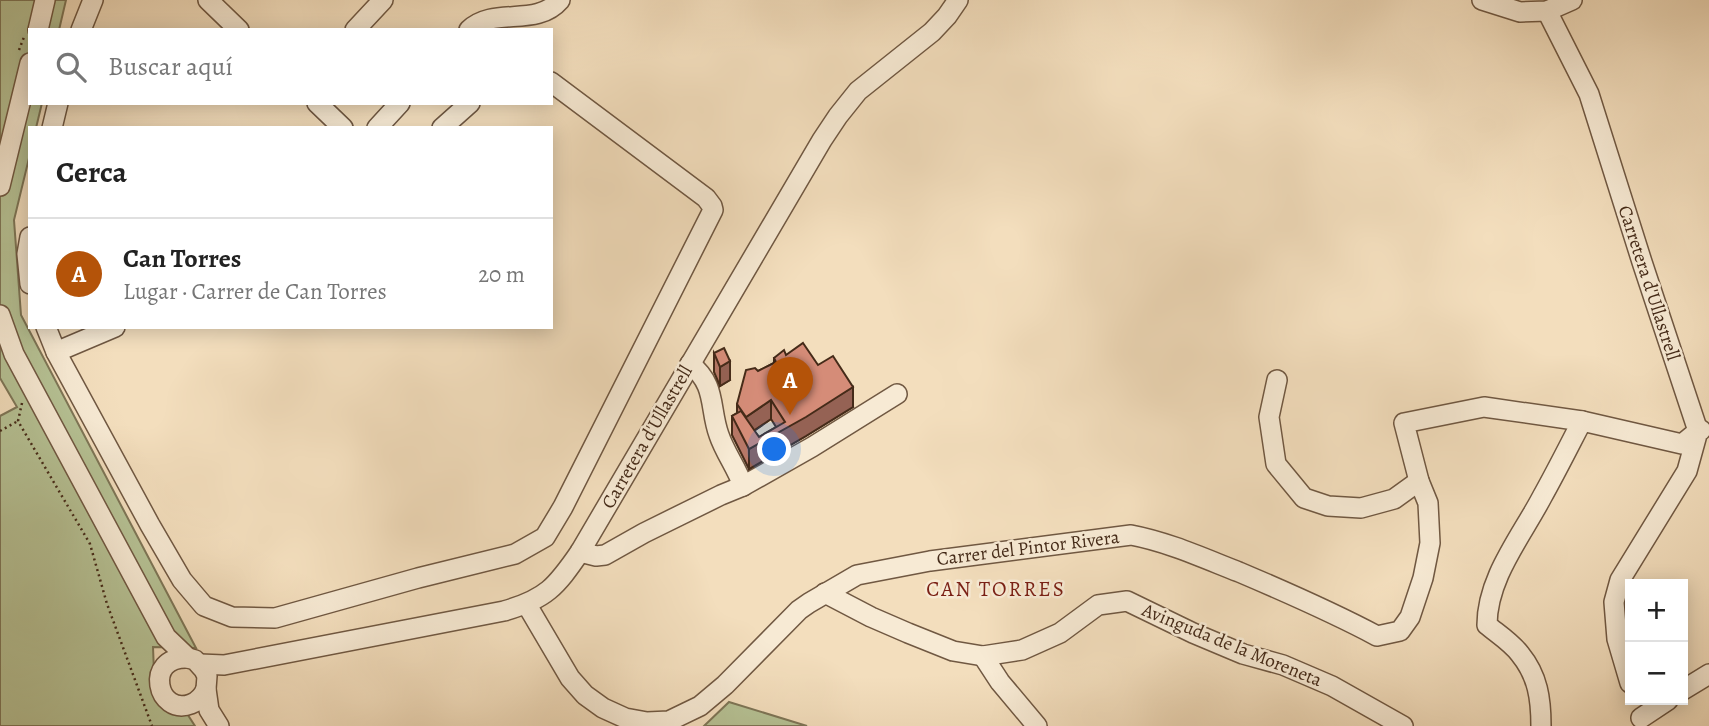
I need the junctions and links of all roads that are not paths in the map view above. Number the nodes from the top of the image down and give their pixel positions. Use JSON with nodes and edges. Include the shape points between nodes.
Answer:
{"nodes":[{"id":1,"x":45,"y":0,"type":"edge"},
{"id":2,"x":93,"y":0,"type":"edge"},
{"id":3,"x":208,"y":0,"type":"edge"},
{"id":4,"x":383,"y":0,"type":"edge"},
{"id":5,"x":560,"y":0,"type":"edge"},
{"id":6,"x":958,"y":0,"type":"edge"},
{"id":7,"x":1482,"y":0,"type":"edge"},
{"id":8,"x":1572,"y":0,"type":"edge"},
{"id":9,"x":1547,"y":11,"type":"junction"},
{"id":10,"x":38,"y":28,"type":"edge"},
{"id":11,"x":82,"y":28,"type":"edge"},
{"id":12,"x":237,"y":28,"type":"edge"},
{"id":13,"x":357,"y":28,"type":"edge"},
{"id":14,"x":472,"y":28,"type":"edge"},
{"id":15,"x":28,"y":71,"type":"edge"},
{"id":16,"x":553,"y":83,"type":"edge"},
{"id":17,"x":58,"y":105,"type":"edge"},
{"id":18,"x":319,"y":105,"type":"edge"},
{"id":19,"x":398,"y":105,"type":"edge"},
{"id":20,"x":468,"y":105,"type":"edge"},
{"id":21,"x":52,"y":126,"type":"edge"},
{"id":22,"x":341,"y":126,"type":"edge"},
{"id":23,"x":379,"y":126,"type":"edge"},
{"id":24,"x":444,"y":126,"type":"edge"},
{"id":25,"x":0,"y":186,"type":"edge"},
{"id":26,"x":0,"y":315,"type":"edge"},
{"id":27,"x":47,"y":329,"type":"edge"},
{"id":28,"x":110,"y":329,"type":"edge"},
{"id":29,"x":56,"y":352,"type":"junction"},
{"id":30,"x":690,"y":364,"type":"junction"},
{"id":31,"x":1277,"y":380,"type":"dead end"},
{"id":32,"x":897,"y":394,"type":"dead end"},
{"id":33,"x":1582,"y":421,"type":"junction"},
{"id":34,"x":1704,"y":429,"type":"edge"},
{"id":35,"x":1419,"y":481,"type":"junction"},
{"id":36,"x":743,"y":486,"type":"junction"},
{"id":37,"x":580,"y":552,"type":"junction"},
{"id":38,"x":825,"y":593,"type":"junction"},
{"id":39,"x":527,"y":605,"type":"junction"},
{"id":40,"x":166,"y":637,"type":"junction"},
{"id":41,"x":983,"y":656,"type":"junction"},
{"id":42,"x":167,"y":663,"type":"junction"},
{"id":43,"x":1625,"y":666,"type":"edge"},
{"id":44,"x":1709,"y":674,"type":"edge"},
{"id":45,"x":1688,"y":687,"type":"edge"},
{"id":46,"x":203,"y":689,"type":"edge"},
{"id":47,"x":1658,"y":705,"type":"edge"},
{"id":48,"x":1639,"y":715,"type":"edge"},
{"id":49,"x":1037,"y":726,"type":"edge"},
{"id":50,"x":1403,"y":726,"type":"edge"},
{"id":51,"x":1541,"y":726,"type":"edge"}],
"edges":[{"from":1,"to":10,"type":"street"},
{"from":2,"to":11,"type":"street"},
{"from":3,"to":12,"type":"street"},
{"from":4,"to":13,"type":"street"},
{"from":5,"to":14,"type":"street","via":[[540,14],[484,19]]},
{"from":6,"to":30,"type":"street","name":"Carretera d'Ullastrell","via":[[932,32],[858,91],[838,116]]},
{"from":7,"to":9,"type":"street","via":[[1520,12]]},
{"from":8,"to":9,"type":"street"},
{"from":9,"to":34,"type":"street","name":"Carretera d'Ullastrell","via":[[1589,94],[1642,262]]},
{"from":15,"to":25,"type":"street"},
{"from":16,"to":29,"type":"street","via":[[706,198],[713,210],[563,507],[545,537],[515,554],[275,618],[232,617],[204,606],[182,580],[150,526]]},
{"from":17,"to":21,"type":"street"},
{"from":18,"to":22,"type":"street"},
{"from":19,"to":23,"type":"street"},
{"from":20,"to":24,"type":"street"},
{"from":26,"to":40,"type":"street","via":[[14,354]]},
{"from":27,"to":29,"type":"street"},
{"from":28,"to":29,"type":"street"},
{"from":30,"to":36,"type":"street","via":[[712,396],[718,432]]},
{"from":30,"to":37,"type":"street","name":"Carretera d'Ullastrell"},
{"from":31,"to":35,"type":"street","via":[[1269,417],[1276,464],[1304,498],[1328,506],[1361,508],[1394,499]]},
{"from":32,"to":36,"type":"street"},
{"from":33,"to":34,"type":"street","via":[[1682,444]]},
{"from":33,"to":35,"type":"street","name":"Carrer del Pintor Rivera","via":[[1484,407],[1404,423]]},
{"from":33,"to":51,"type":"street","via":[[1499,575],[1488,611],[1488,625],[1520,653],[1535,680]]},
{"from":34,"to":43,"type":"street","via":[[1687,471],[1620,580],[1614,602]]},
{"from":35,"to":38,"type":"street","name":"Carrer del Pintor Rivera","via":[[1428,503],[1430,543],[1410,617],[1400,631],[1389,634],[1377,636],[1224,566],[1131,535],[930,561],[857,575]]},
{"from":36,"to":37,"type":"street","via":[[605,555]]},
{"from":37,"to":39,"type":"street","name":"Carretera d'Ullastrell","via":[[563,578]]},
{"from":38,"to":39,"type":"street","name":"Carrer del Pintor Rivera","via":[[799,610],[700,706],[669,721],[647,722],[625,718],[585,695]]},
{"from":38,"to":41,"type":"street","name":"Avinguda de la Moreneta","via":[[919,638]]},
{"from":39,"to":46,"type":"street","name":"Carretera d'Ullastrell","via":[[224,665]]},
{"from":40,"to":42,"type":"street"},
{"from":40,"to":46,"type":"street"},
{"from":41,"to":49,"type":"street"},
{"from":41,"to":50,"type":"street","name":"Avinguda de la Moreneta","via":[[1022,650],[1060,633],[1098,606],[1127,601],[1243,654],[1332,686]]},
{"from":42,"to":46,"type":"street","via":[[174,659]]},
{"from":42,"to":46,"type":"street","via":[[160,674],[160,688],[173,703],[179,705]]},
{"from":44,"to":45,"type":"street"},
{"from":47,"to":48,"type":"street"}]}
